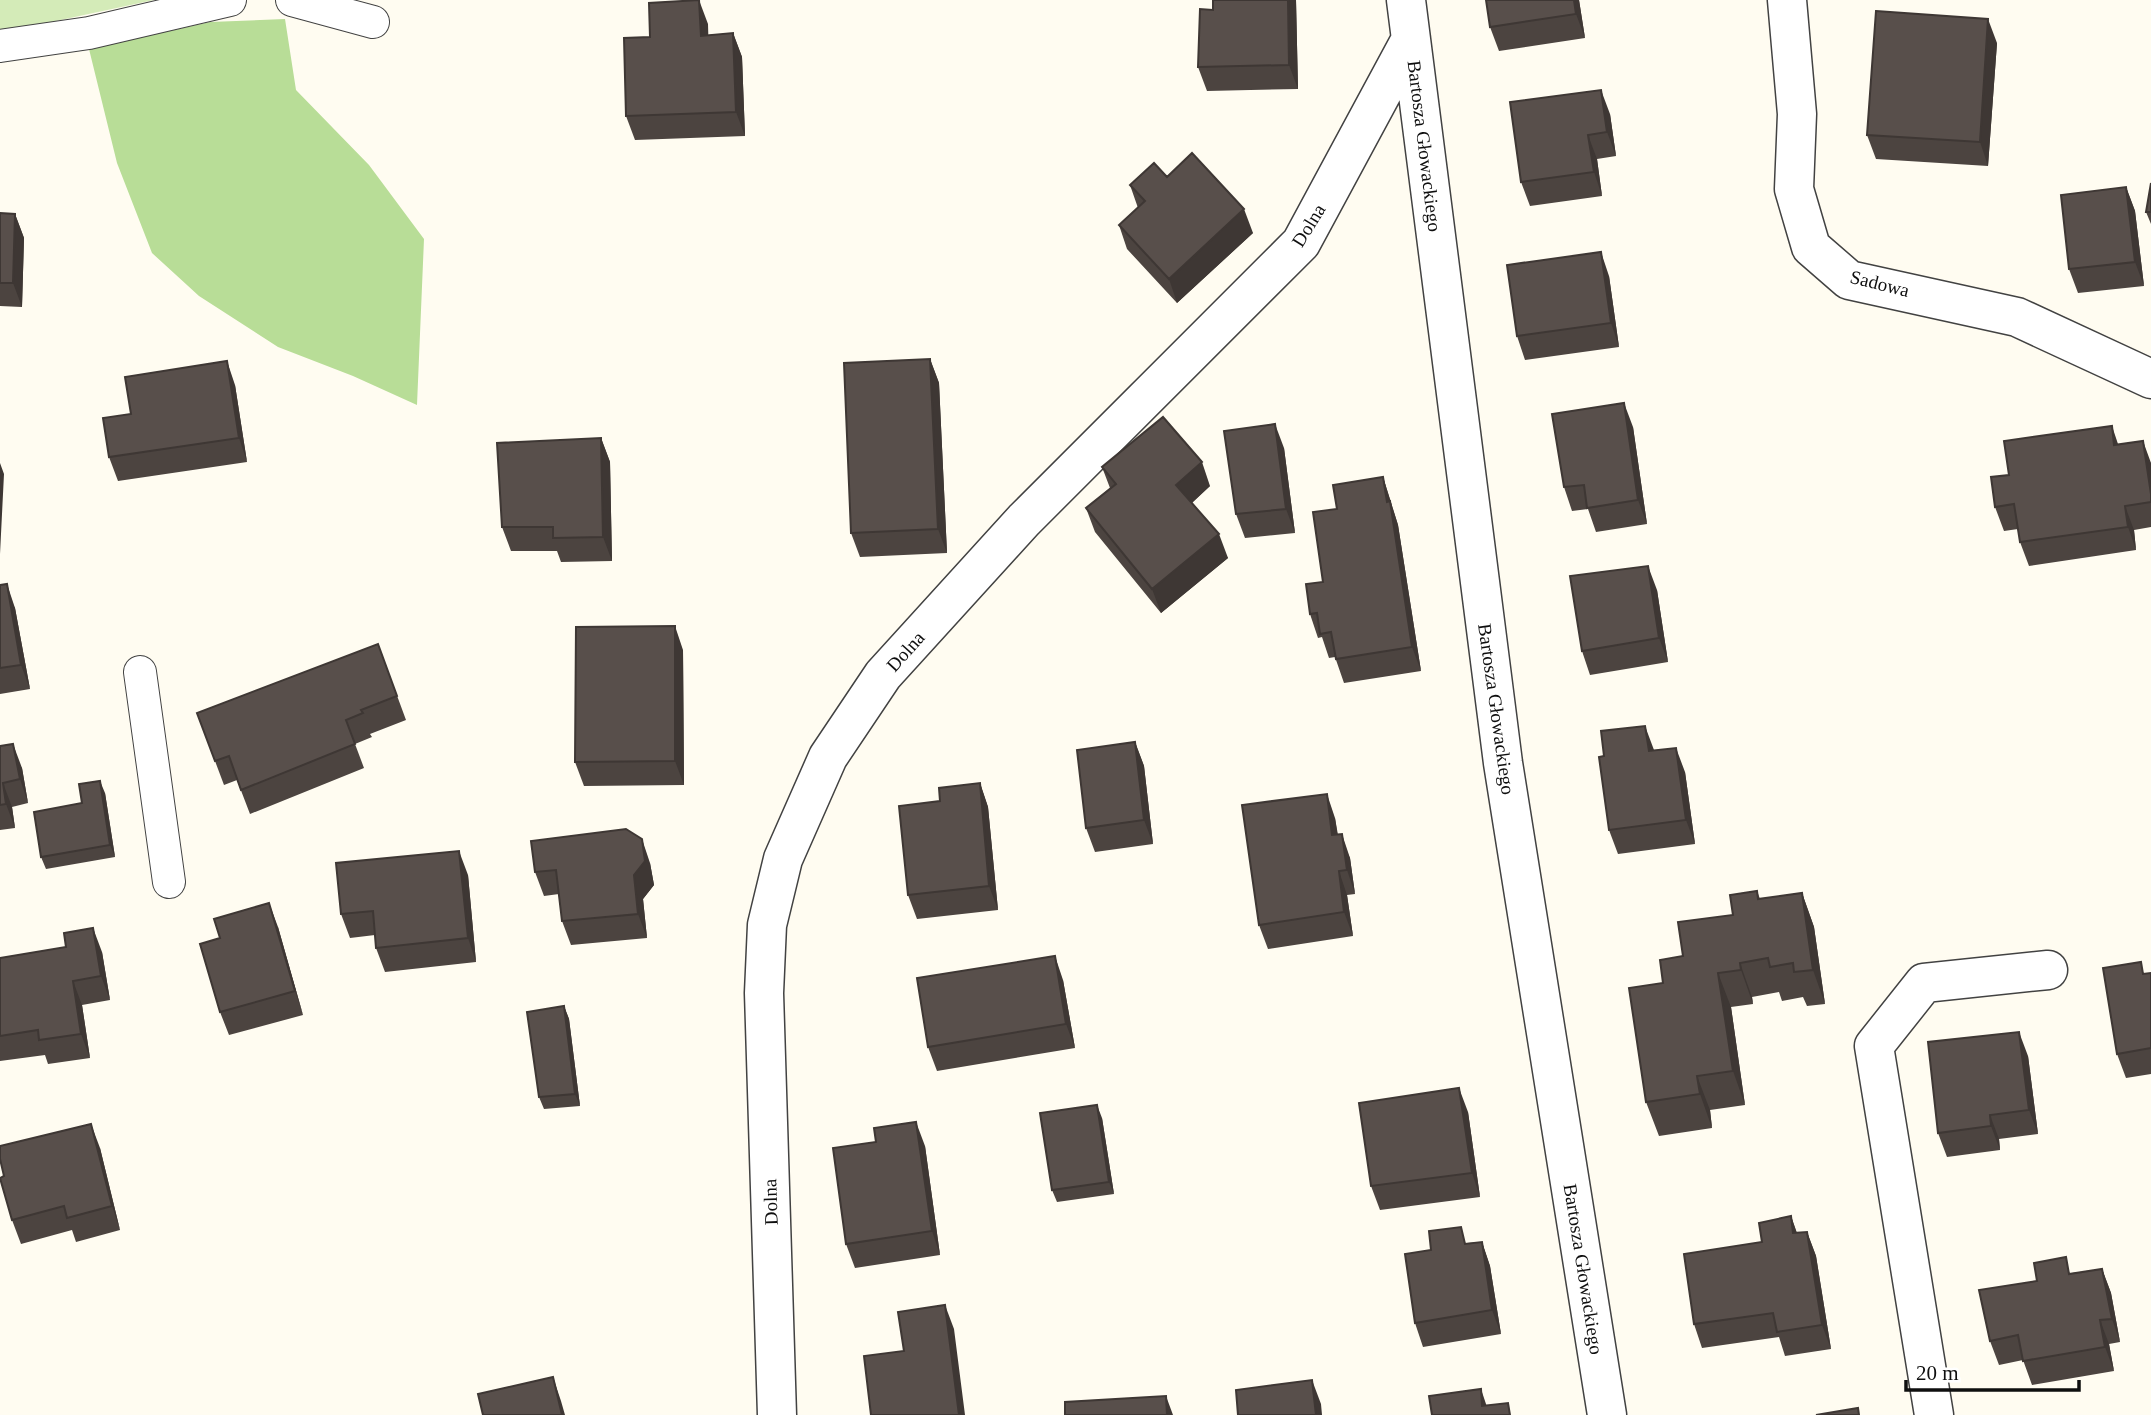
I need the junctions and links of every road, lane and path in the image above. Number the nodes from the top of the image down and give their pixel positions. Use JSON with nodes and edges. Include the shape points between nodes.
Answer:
{"nodes":[{"id":1,"x":230,"y":0,"type":"edge"},
{"id":2,"x":292,"y":0,"type":"edge"},
{"id":3,"x":1406,"y":0,"type":"edge"},
{"id":4,"x":1787,"y":0,"type":"edge"},
{"id":5,"x":373,"y":22,"type":"dead end"},
{"id":6,"x":1411,"y":39,"type":"junction"},
{"id":7,"x":0,"y":46,"type":"edge"},
{"id":8,"x":2151,"y":379,"type":"edge"},
{"id":9,"x":140,"y":672,"type":"dead end"},
{"id":10,"x":169,"y":882,"type":"dead end"},
{"id":11,"x":2048,"y":970,"type":"dead end"},
{"id":12,"x":777,"y":1415,"type":"edge"},
{"id":13,"x":1607,"y":1415,"type":"edge"},
{"id":14,"x":1934,"y":1415,"type":"edge"}],
"edges":[{"from":1,"to":7,"type":"lane","via":[[89,33]]},
{"from":2,"to":5,"type":"lane"},
{"from":3,"to":6,"type":"street","name":"Bartosza Głowackiego"},
{"from":4,"to":8,"type":"street","name":"Sadowa","via":[[1797,114],[1794,189],[1811,247],[1849,280],[2017,317]]},
{"from":6,"to":12,"type":"street","name":"Dolna","via":[[1301,243],[1015,530],[883,675],[828,757],[783,859],[767,925],[764,993]]},
{"from":6,"to":13,"type":"street","name":"Bartosza Głowackiego","via":[[1503,762]]},
{"from":9,"to":10,"type":"lane"},
{"from":11,"to":14,"type":"street","via":[[1924,983],[1874,1046]]}]}
